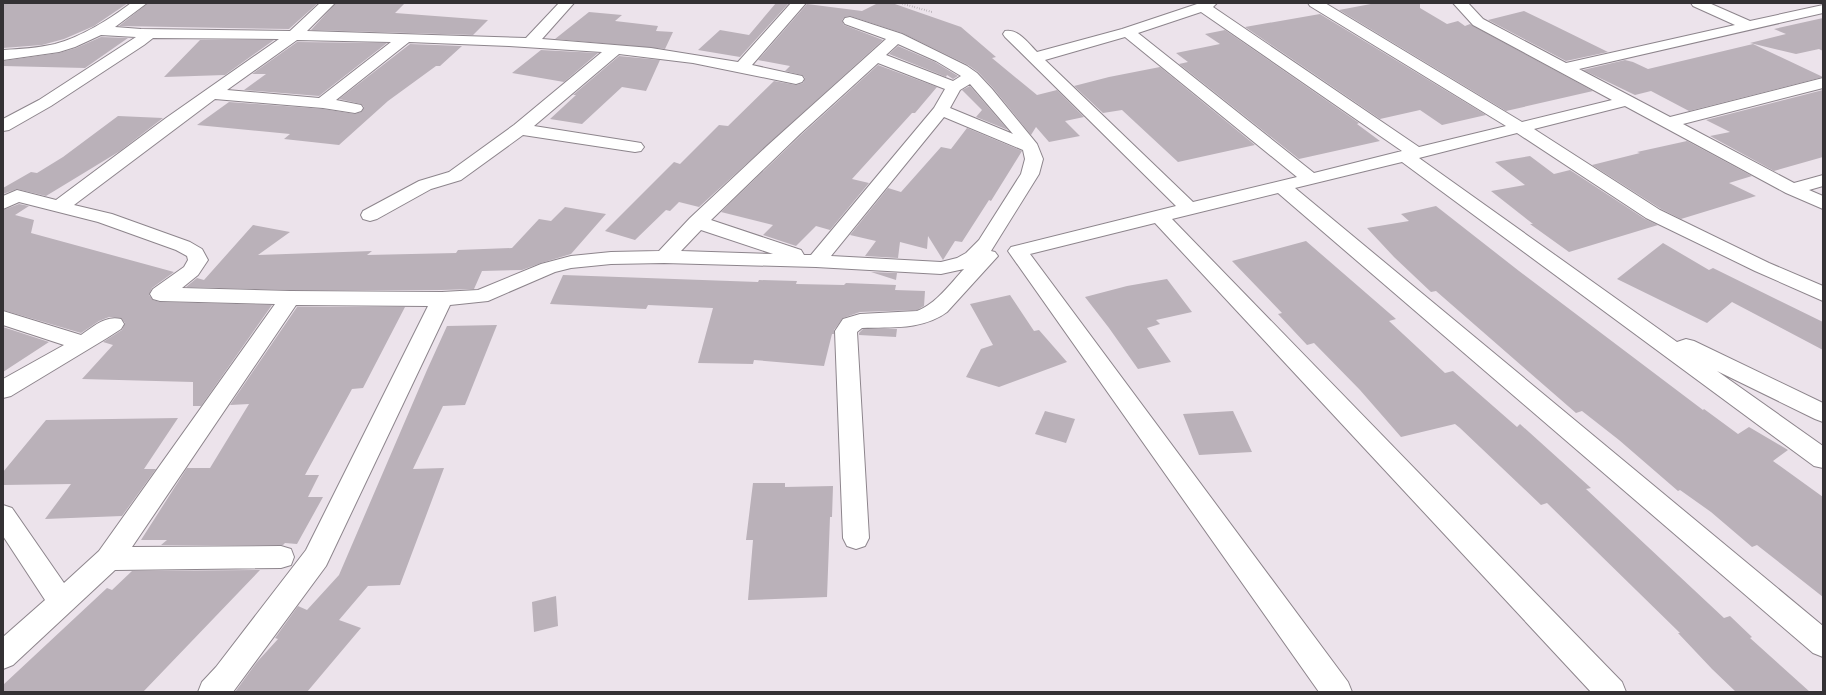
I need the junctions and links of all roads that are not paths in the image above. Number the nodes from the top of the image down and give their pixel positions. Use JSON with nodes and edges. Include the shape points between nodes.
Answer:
{"nodes":[{"id":1,"x":140,"y":3,"type":"edge"},
{"id":2,"x":328,"y":3,"type":"edge"},
{"id":3,"x":567,"y":3,"type":"edge"},
{"id":4,"x":798,"y":3,"type":"edge"},
{"id":5,"x":1315,"y":3,"type":"edge"},
{"id":6,"x":1460,"y":3,"type":"edge"},
{"id":7,"x":1698,"y":3,"type":"edge"},
{"id":8,"x":1815,"y":3,"type":"edge"},
{"id":9,"x":1206,"y":5,"type":"edge"},
{"id":10,"x":1823,"y":6,"type":"edge"},
{"id":11,"x":1823,"y":10,"type":"edge"},
{"id":12,"x":850,"y":21,"type":"dead end"},
{"id":13,"x":1749,"y":26,"type":"junction"},
{"id":14,"x":97,"y":30,"type":"junction"},
{"id":15,"x":1127,"y":32,"type":"junction"},
{"id":16,"x":144,"y":34,"type":"junction"},
{"id":17,"x":1010,"y":34,"type":"dead end"},
{"id":18,"x":293,"y":36,"type":"junction"},
{"id":19,"x":897,"y":37,"type":"junction"},
{"id":20,"x":405,"y":38,"type":"junction"},
{"id":21,"x":530,"y":43,"type":"junction"},
{"id":22,"x":615,"y":49,"type":"junction"},
{"id":23,"x":3,"y":55,"type":"edge"},
{"id":24,"x":877,"y":57,"type":"junction"},
{"id":25,"x":1034,"y":58,"type":"junction"},
{"id":26,"x":742,"y":67,"type":"junction"},
{"id":27,"x":1564,"y":68,"type":"junction"},
{"id":28,"x":971,"y":76,"type":"junction"},
{"id":29,"x":796,"y":79,"type":"dead end"},
{"id":30,"x":1823,"y":83,"type":"edge"},
{"id":31,"x":954,"y":87,"type":"junction"},
{"id":32,"x":211,"y":94,"type":"junction"},
{"id":33,"x":1627,"y":101,"type":"junction"},
{"id":34,"x":323,"y":103,"type":"junction"},
{"id":35,"x":355,"y":108,"type":"dead end"},
{"id":36,"x":941,"y":110,"type":"junction"},
{"id":37,"x":1668,"y":123,"type":"junction"},
{"id":38,"x":3,"y":126,"type":"edge"},
{"id":39,"x":1521,"y":128,"type":"junction"},
{"id":40,"x":520,"y":129,"type":"junction"},
{"id":41,"x":635,"y":147,"type":"dead end"},
{"id":42,"x":1030,"y":147,"type":"junction"},
{"id":43,"x":1411,"y":155,"type":"junction"},
{"id":44,"x":1311,"y":179,"type":"junction"},
{"id":45,"x":1823,"y":180,"type":"edge"},
{"id":46,"x":1281,"y":186,"type":"junction"},
{"id":47,"x":1792,"y":189,"type":"junction"},
{"id":48,"x":3,"y":203,"type":"edge"},
{"id":49,"x":1823,"y":203,"type":"edge"},
{"id":50,"x":60,"y":206,"type":"junction"},
{"id":51,"x":1189,"y":209,"type":"junction"},
{"id":52,"x":370,"y":215,"type":"dead end"},
{"id":53,"x":1159,"y":216,"type":"junction"},
{"id":54,"x":697,"y":222,"type":"junction"},
{"id":55,"x":993,"y":234,"type":"junction"},
{"id":56,"x":664,"y":257,"type":"junction"},
{"id":57,"x":816,"y":262,"type":"junction"},
{"id":58,"x":1823,"y":294,"type":"edge"},
{"id":59,"x":290,"y":298,"type":"junction"},
{"id":60,"x":442,"y":300,"type":"junction"},
{"id":61,"x":3,"y":318,"type":"edge"},
{"id":62,"x":1633,"y":320,"type":"junction"},
{"id":63,"x":112,"y":324,"type":"dead end"},
{"id":64,"x":83,"y":343,"type":"junction"},
{"id":65,"x":3,"y":390,"type":"edge"},
{"id":66,"x":1823,"y":413,"type":"edge"},
{"id":67,"x":1823,"y":458,"type":"edge"},
{"id":68,"x":3,"y":515,"type":"edge"},
{"id":69,"x":856,"y":538,"type":"dead end"},
{"id":70,"x":281,"y":557,"type":"dead end"},
{"id":71,"x":109,"y":559,"type":"junction"},
{"id":72,"x":61,"y":601,"type":"junction"},
{"id":73,"x":1823,"y":644,"type":"edge"},
{"id":74,"x":3,"y":656,"type":"edge"},
{"id":75,"x":213,"y":692,"type":"edge"},
{"id":76,"x":1337,"y":692,"type":"edge"},
{"id":77,"x":1611,"y":692,"type":"edge"}],
"edges":[{"from":1,"to":14,"type":"street"},
{"from":2,"to":18,"type":"street"},
{"from":3,"to":21,"type":"street"},
{"from":4,"to":26,"type":"street"},
{"from":5,"to":39,"type":"street"},
{"from":6,"to":27,"type":"street","via":[[1478,22]]},
{"from":7,"to":13,"type":"street"},
{"from":8,"to":10,"type":"street"},
{"from":9,"to":15,"type":"street"},
{"from":9,"to":43,"type":"street"},
{"from":11,"to":13,"type":"street"},
{"from":12,"to":19,"type":"street"},
{"from":13,"to":27,"type":"street"},
{"from":14,"to":16,"type":"street"},
{"from":14,"to":23,"type":"street","via":[[70,44]]},
{"from":15,"to":25,"type":"street"},
{"from":15,"to":44,"type":"street"},
{"from":16,"to":18,"type":"street"},
{"from":16,"to":38,"type":"street","via":[[146,37],[139,42],[45,103]]},
{"from":17,"to":25,"type":"street"},
{"from":18,"to":20,"type":"street"},
{"from":18,"to":32,"type":"street"},
{"from":19,"to":24,"type":"street"},
{"from":19,"to":28,"type":"street","via":[[956,65]]},
{"from":20,"to":21,"type":"street"},
{"from":20,"to":34,"type":"street"},
{"from":21,"to":22,"type":"street"},
{"from":22,"to":26,"type":"street"},
{"from":22,"to":40,"type":"street"},
{"from":24,"to":31,"type":"street"},
{"from":24,"to":54,"type":"street","via":[[841,87]]},
{"from":25,"to":51,"type":"street"},
{"from":26,"to":29,"type":"street"},
{"from":27,"to":33,"type":"street"},
{"from":28,"to":31,"type":"street"},
{"from":28,"to":42,"type":"street"},
{"from":30,"to":37,"type":"street"},
{"from":31,"to":36,"type":"street"},
{"from":32,"to":34,"type":"street"},
{"from":32,"to":50,"type":"street"},
{"from":33,"to":37,"type":"street"},
{"from":33,"to":39,"type":"street"},
{"from":34,"to":35,"type":"street"},
{"from":36,"to":42,"type":"street"},
{"from":36,"to":57,"type":"street"},
{"from":37,"to":47,"type":"street"},
{"from":39,"to":43,"type":"street"},
{"from":39,"to":58,"type":"street","via":[[1653,214]]},
{"from":40,"to":41,"type":"street"},
{"from":40,"to":52,"type":"street","via":[[455,176],[425,185]]},
{"from":42,"to":55,"type":"street","via":[[1034,157],[1033,167]]},
{"from":43,"to":44,"type":"street"},
{"from":43,"to":62,"type":"street"},
{"from":44,"to":46,"type":"street"},
{"from":45,"to":47,"type":"street"},
{"from":46,"to":51,"type":"street"},
{"from":46,"to":73,"type":"street"},
{"from":47,"to":49,"type":"street"},
{"from":48,"to":50,"type":"street","via":[[17,196]]},
{"from":50,"to":59,"type":"street","via":[[106,218],[196,253],[198,260],[191,271],[160,294]]},
{"from":51,"to":53,"type":"street"},
{"from":53,"to":76,"type":"street","via":[[1018,251]]},
{"from":53,"to":77,"type":"street"},
{"from":54,"to":56,"type":"street"},
{"from":54,"to":57,"type":"street"},
{"from":55,"to":57,"type":"street","via":[[970,260],[956,266],[941,268]]},
{"from":55,"to":69,"type":"street","via":[[991,253],[985,261],[932,314],[919,318],[860,321],[851,324],[846,331]]},
{"from":56,"to":57,"type":"street"},
{"from":56,"to":60,"type":"street","via":[[571,262],[548,268],[481,296]]},
{"from":59,"to":60,"type":"street"},
{"from":59,"to":71,"type":"street"},
{"from":60,"to":75,"type":"street","via":[[316,558]]},
{"from":61,"to":64,"type":"street"},
{"from":62,"to":66,"type":"street"},
{"from":62,"to":67,"type":"street"},
{"from":63,"to":64,"type":"street"},
{"from":64,"to":65,"type":"street"},
{"from":68,"to":72,"type":"street"},
{"from":70,"to":71,"type":"street"},
{"from":71,"to":72,"type":"street"},
{"from":72,"to":74,"type":"street"}]}
